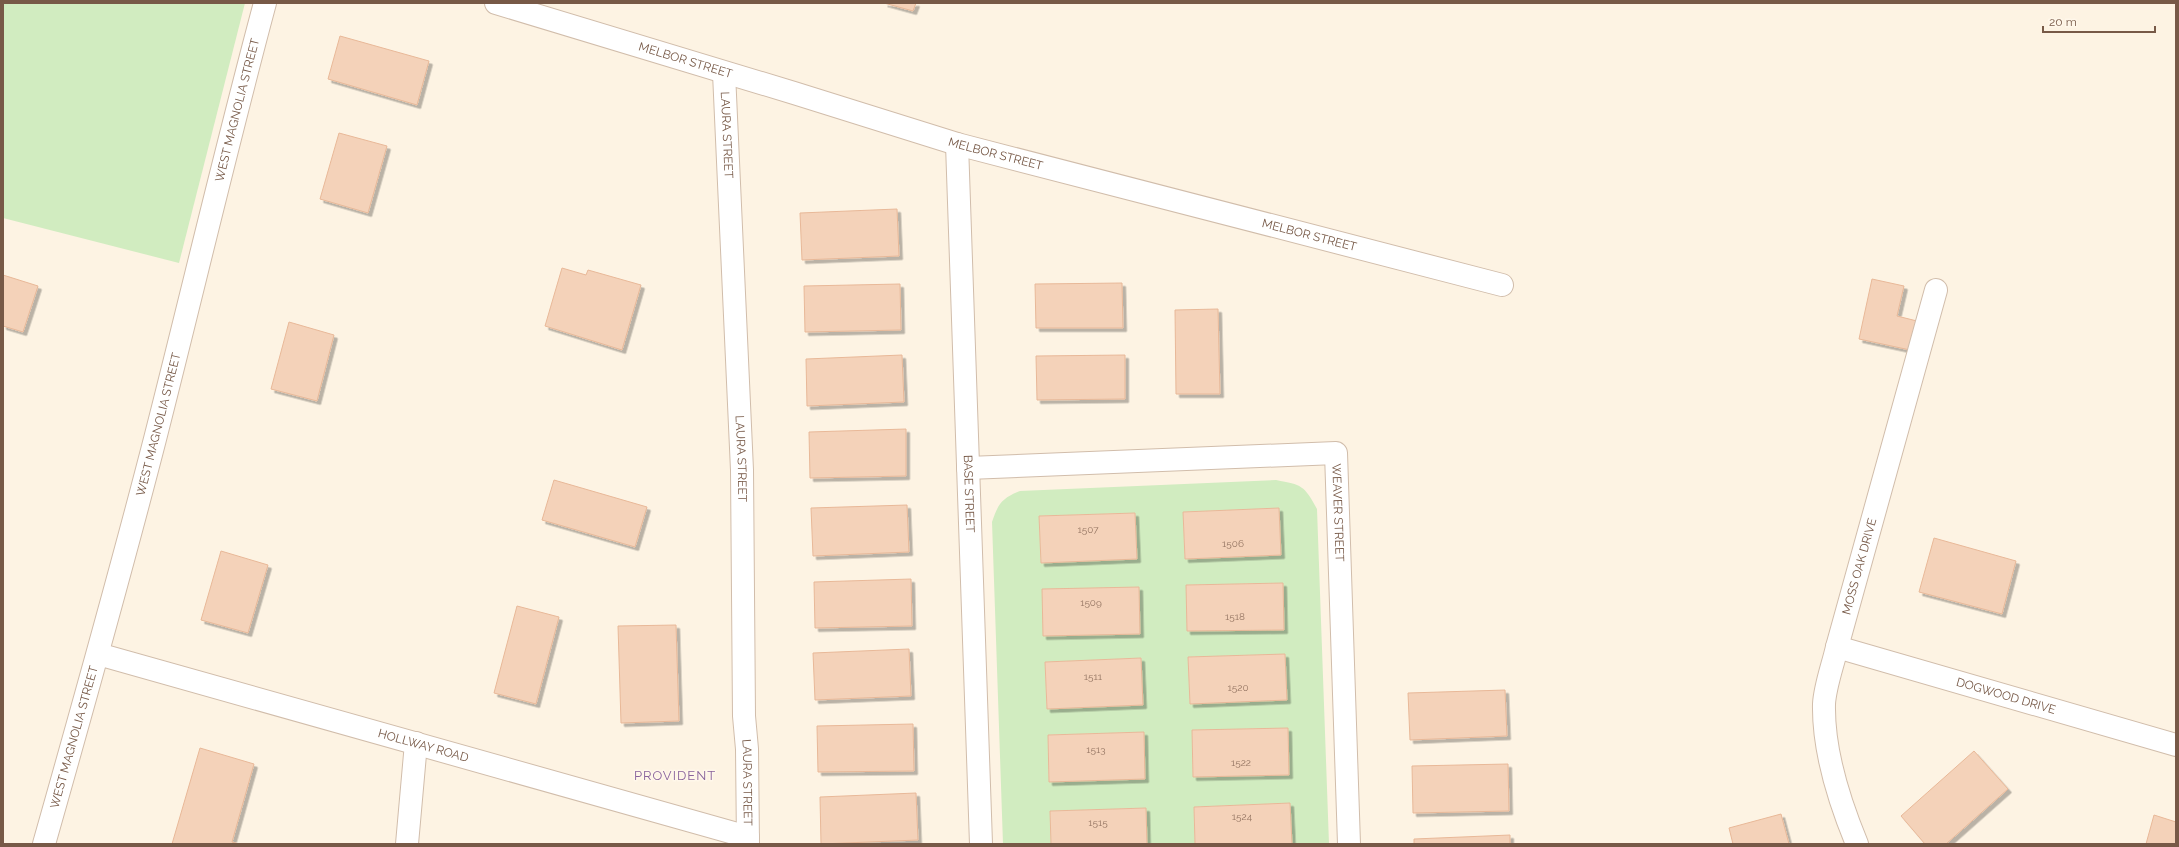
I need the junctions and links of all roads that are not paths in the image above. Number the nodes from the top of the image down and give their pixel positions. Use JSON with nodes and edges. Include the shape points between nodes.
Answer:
{"nodes":[{"id":1,"x":265,"y":3,"type":"edge"},
{"id":2,"x":496,"y":3,"type":"edge"},
{"id":3,"x":724,"y":73,"type":"junction"},
{"id":4,"x":957,"y":144,"type":"junction"},
{"id":5,"x":1502,"y":285,"type":"dead end"},
{"id":6,"x":1936,"y":290,"type":"dead end"},
{"id":7,"x":968,"y":468,"type":"junction"},
{"id":8,"x":1836,"y":647,"type":"junction"},
{"id":9,"x":98,"y":654,"type":"junction"},
{"id":10,"x":416,"y":743,"type":"junction"},
{"id":11,"x":2176,"y":745,"type":"edge"},
{"id":12,"x":748,"y":841,"type":"edge"},
{"id":13,"x":44,"y":844,"type":"edge"},
{"id":14,"x":407,"y":844,"type":"edge"},
{"id":15,"x":981,"y":844,"type":"edge"},
{"id":16,"x":1349,"y":844,"type":"edge"},
{"id":17,"x":1857,"y":844,"type":"edge"}],
"edges":[{"from":1,"to":9,"type":"street","name":"WEST MAGNOLIA STREET"},
{"from":2,"to":3,"type":"street","name":"MELBOR STREET"},
{"from":3,"to":4,"type":"street","name":"MELBOR STREET"},
{"from":3,"to":12,"type":"street","name":"LAURA STREET","via":[[742,470]]},
{"from":4,"to":5,"type":"street","name":"MELBOR STREET"},
{"from":4,"to":7,"type":"street","name":"BASE STREET"},
{"from":6,"to":8,"type":"street","name":"MOSS OAK DRIVE"},
{"from":7,"to":15,"type":"street","name":"BASE STREET"},
{"from":7,"to":16,"type":"street","name":"WEAVER STREET","via":[[1336,453]]},
{"from":8,"to":11,"type":"street","name":"DOGWOOD DRIVE"},
{"from":8,"to":17,"type":"street","name":"MOSS OAK DRIVE","via":[[1824,703],[1826,733],[1832,769]]},
{"from":9,"to":10,"type":"street","name":"HOLLWAY ROAD"},
{"from":9,"to":13,"type":"street","name":"WEST MAGNOLIA STREET"},
{"from":10,"to":12,"type":"street","name":"HOLLWAY ROAD"},
{"from":10,"to":14,"type":"street"}]}
